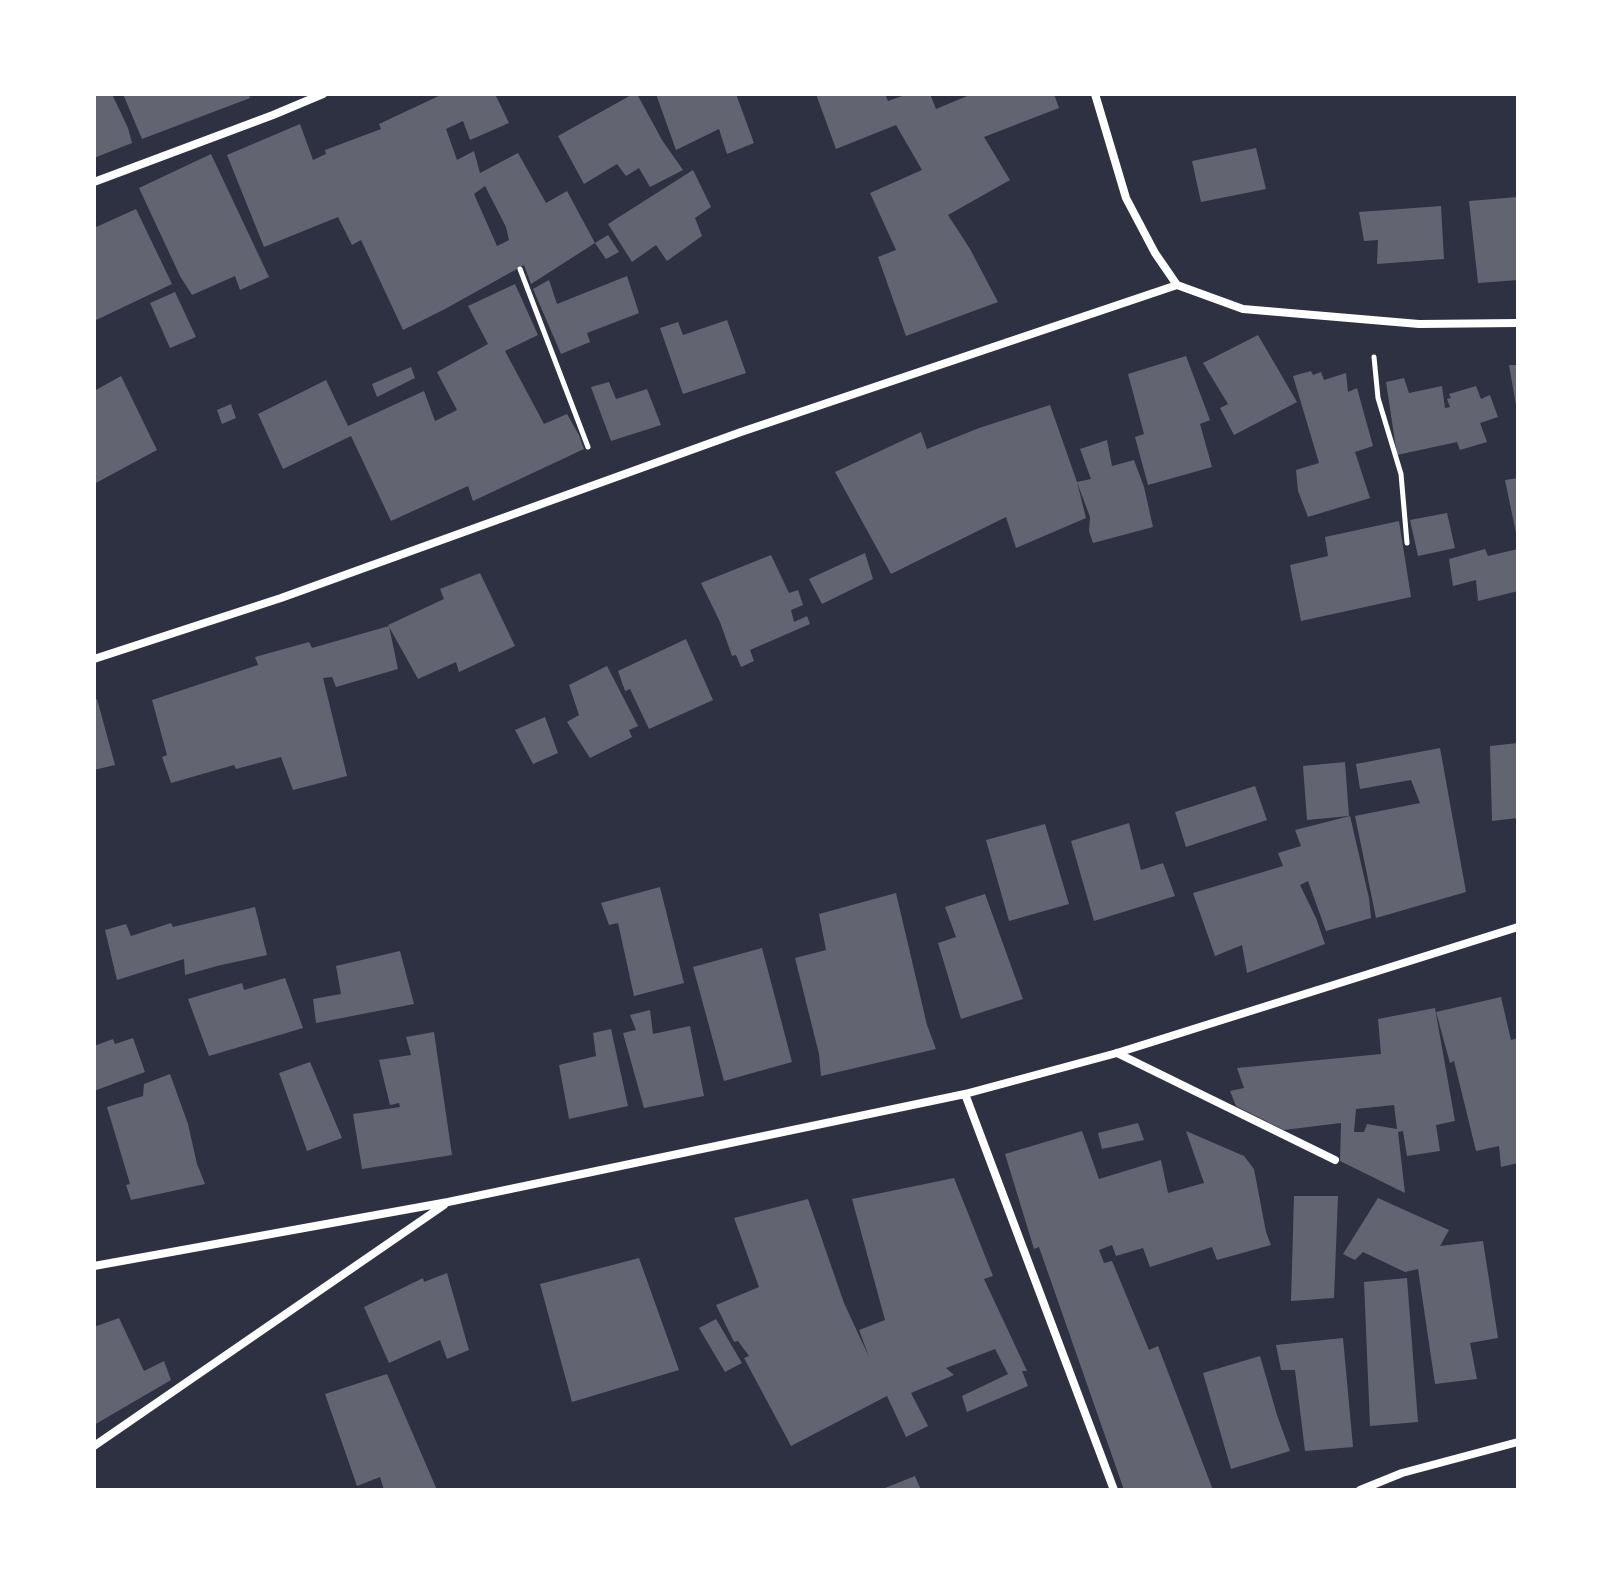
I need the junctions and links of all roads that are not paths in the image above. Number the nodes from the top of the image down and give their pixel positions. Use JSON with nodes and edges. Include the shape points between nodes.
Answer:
{"nodes":[{"id":1,"x":323,"y":94,"type":"edge"},
{"id":2,"x":1095,"y":94,"type":"edge"},
{"id":3,"x":94,"y":182,"type":"edge"},
{"id":4,"x":1177,"y":285,"type":"junction"},
{"id":5,"x":1518,"y":323,"type":"edge"},
{"id":6,"x":94,"y":659,"type":"edge"},
{"id":7,"x":1518,"y":927,"type":"edge"},
{"id":8,"x":1117,"y":1053,"type":"junction"},
{"id":9,"x":965,"y":1094,"type":"junction"},
{"id":10,"x":1335,"y":1160,"type":"dead end"},
{"id":11,"x":448,"y":1202,"type":"junction"},
{"id":12,"x":94,"y":1266,"type":"edge"},
{"id":13,"x":1518,"y":1442,"type":"edge"},
{"id":14,"x":94,"y":1446,"type":"edge"},
{"id":15,"x":1114,"y":1490,"type":"edge"},
{"id":16,"x":1360,"y":1490,"type":"edge"}],
"edges":[{"from":1,"to":3,"type":"street"},
{"from":2,"to":4,"type":"street","via":[[1126,198]]},
{"from":4,"to":5,"type":"street","via":[[1243,309],[1419,324]]},
{"from":4,"to":6,"type":"street"},
{"from":7,"to":8,"type":"street"},
{"from":8,"to":9,"type":"street"},
{"from":8,"to":10,"type":"street"},
{"from":9,"to":11,"type":"street"},
{"from":9,"to":15,"type":"street"},
{"from":11,"to":12,"type":"street"},
{"from":11,"to":14,"type":"street"},
{"from":13,"to":16,"type":"street","via":[[1402,1473]]}]}
